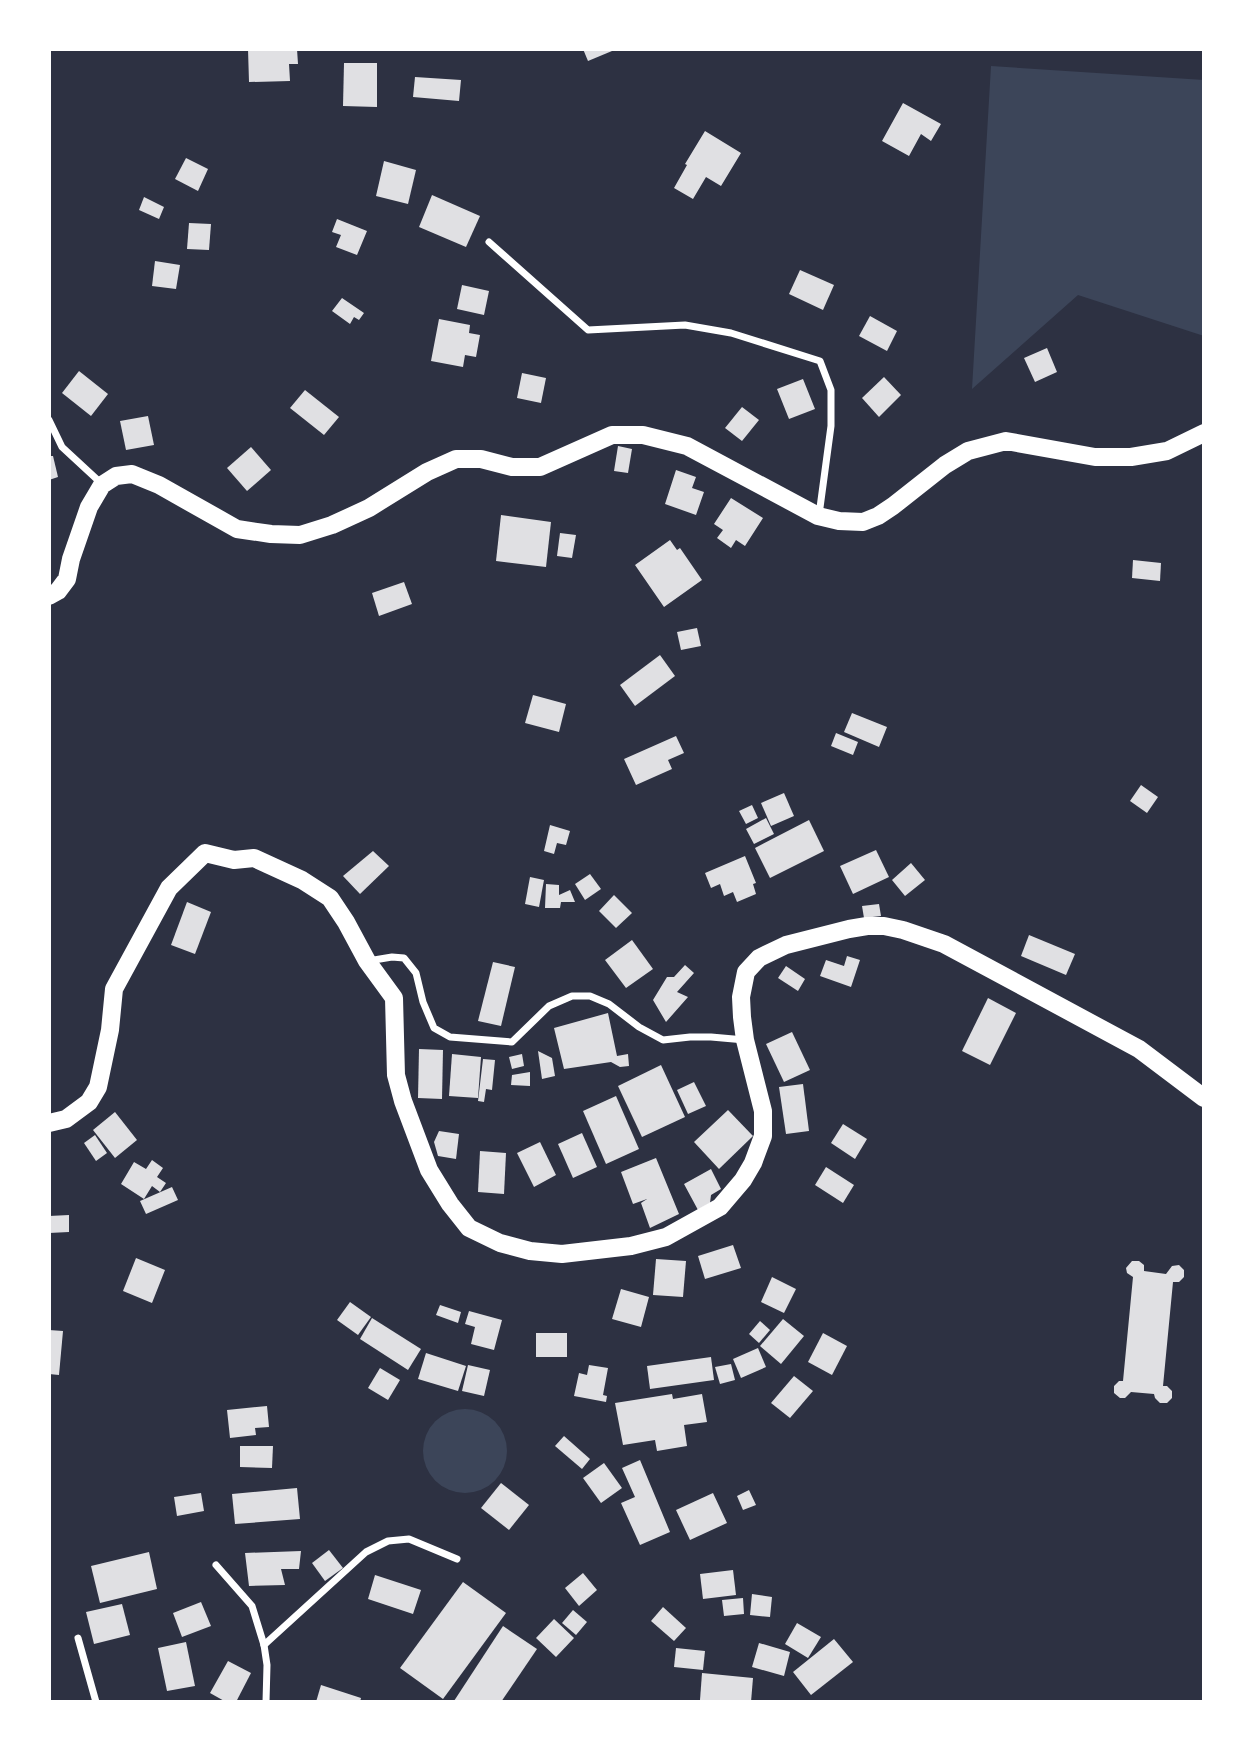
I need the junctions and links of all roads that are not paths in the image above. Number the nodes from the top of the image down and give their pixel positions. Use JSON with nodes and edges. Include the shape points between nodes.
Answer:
{"nodes":[{"id":1,"x":489,"y":242,"type":"dead end"},
{"id":2,"x":49,"y":420,"type":"edge"},
{"id":3,"x":1204,"y":433,"type":"edge"},
{"id":4,"x":102,"y":485,"type":"junction"},
{"id":5,"x":818,"y":516,"type":"junction"},
{"id":6,"x":49,"y":596,"type":"edge"},
{"id":7,"x":367,"y":961,"type":"junction"},
{"id":8,"x":745,"y":1040,"type":"junction"},
{"id":9,"x":1204,"y":1098,"type":"edge"},
{"id":10,"x":49,"y":1124,"type":"edge"},
{"id":11,"x":457,"y":1559,"type":"dead end"},
{"id":12,"x":216,"y":1565,"type":"dead end"},
{"id":13,"x":78,"y":1638,"type":"dead end"},
{"id":14,"x":264,"y":1645,"type":"junction"},
{"id":15,"x":96,"y":1702,"type":"edge"},
{"id":16,"x":266,"y":1702,"type":"edge"}],
"edges":[{"from":1,"to":5,"type":"street","via":[[588,331],[685,325],[731,333],[820,361],[831,390],[831,426]]},
{"from":2,"to":4,"type":"street","via":[[62,447]]},
{"from":3,"to":5,"type":"main road","via":[[1167,451],[1131,457],[1095,457],[1006,441],[968,451],[893,506],[863,522]]},
{"from":4,"to":5,"type":"main road","via":[[132,474],[237,529],[300,535],[369,508],[456,459],[540,467],[612,435],[643,435],[687,446]]},
{"from":4,"to":6,"type":"main road","via":[[89,507],[67,579]]},
{"from":7,"to":8,"type":"street","via":[[404,958],[416,973],[434,1028],[450,1037],[512,1042],[549,1006],[572,996],[590,996],[609,1003],[663,1040]]},
{"from":7,"to":8,"type":"main road","via":[[394,999],[396,1075],[429,1170],[469,1228],[530,1251],[562,1254],[631,1247],[666,1237],[720,1207],[743,1180],[762,1136],[763,1111]]},
{"from":7,"to":10,"type":"main road","via":[[330,898],[254,858],[234,860],[205,853],[169,888],[114,989],[98,1087],[89,1102],[66,1119]]},
{"from":8,"to":9,"type":"main road","via":[[741,997],[746,972],[759,958],[786,945],[884,926],[944,943],[1139,1049]]},
{"from":11,"to":14,"type":"street","via":[[409,1539],[388,1541],[366,1552]]},
{"from":12,"to":14,"type":"street","via":[[252,1606]]},
{"from":13,"to":15,"type":"street"},
{"from":14,"to":16,"type":"street"}]}
